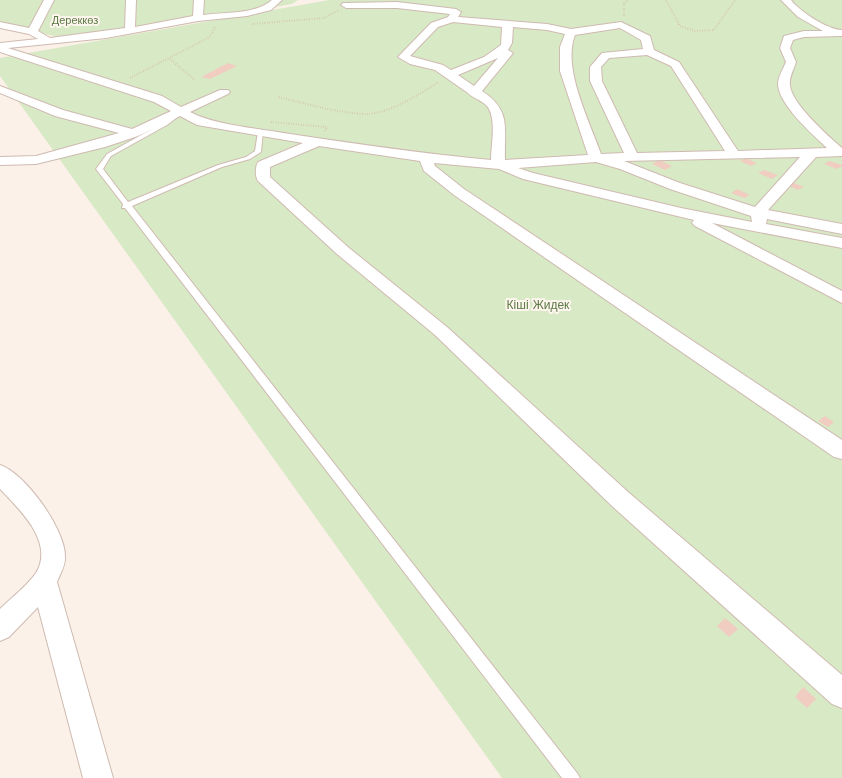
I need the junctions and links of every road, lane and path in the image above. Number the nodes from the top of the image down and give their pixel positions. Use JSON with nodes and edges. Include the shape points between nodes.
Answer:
{"nodes":[{"id":1,"x":49,"y":0,"type":"edge"},
{"id":2,"x":130,"y":0,"type":"edge"},
{"id":3,"x":199,"y":0,"type":"edge"},
{"id":4,"x":277,"y":0,"type":"edge"},
{"id":5,"x":666,"y":0,"type":"edge"},
{"id":6,"x":735,"y":0,"type":"edge"},
{"id":7,"x":786,"y":0,"type":"edge"},
{"id":8,"x":776,"y":4,"type":"dead end"},
{"id":9,"x":346,"y":5,"type":"dead end"},
{"id":10,"x":802,"y":16,"type":"junction"},
{"id":11,"x":198,"y":18,"type":"junction"},
{"id":12,"x":452,"y":19,"type":"junction"},
{"id":13,"x":0,"y":24,"type":"edge"},
{"id":14,"x":505,"y":24,"type":"junction"},
{"id":15,"x":215,"y":26,"type":"dead end"},
{"id":16,"x":130,"y":29,"type":"junction"},
{"id":17,"x":32,"y":32,"type":"junction"},
{"id":18,"x":570,"y":32,"type":"junction"},
{"id":19,"x":840,"y":35,"type":"edge"},
{"id":20,"x":48,"y":40,"type":"junction"},
{"id":21,"x":505,"y":46,"type":"junction"},
{"id":22,"x":0,"y":48,"type":"edge"},
{"id":23,"x":649,"y":52,"type":"junction"},
{"id":24,"x":170,"y":59,"type":"junction"},
{"id":25,"x":449,"y":75,"type":"junction"},
{"id":26,"x":195,"y":80,"type":"dead end"},
{"id":27,"x":117,"y":85,"type":"junction"},
{"id":28,"x":0,"y":89,"type":"edge"},
{"id":29,"x":224,"y":92,"type":"dead end"},
{"id":30,"x":474,"y":93,"type":"junction"},
{"id":31,"x":279,"y":97,"type":"dead end"},
{"id":32,"x":181,"y":111,"type":"junction"},
{"id":33,"x":261,"y":132,"type":"junction"},
{"id":34,"x":133,"y":133,"type":"junction"},
{"id":35,"x":320,"y":141,"type":"junction"},
{"id":36,"x":814,"y":152,"type":"junction"},
{"id":37,"x":840,"y":152,"type":"edge"},
{"id":38,"x":734,"y":155,"type":"junction"},
{"id":39,"x":426,"y":158,"type":"junction"},
{"id":40,"x":596,"y":158,"type":"junction"},
{"id":41,"x":633,"y":158,"type":"junction"},
{"id":42,"x":0,"y":161,"type":"edge"},
{"id":43,"x":498,"y":165,"type":"junction"},
{"id":44,"x":125,"y":206,"type":"junction"},
{"id":45,"x":681,"y":213,"type":"junction"},
{"id":46,"x":758,"y":213,"type":"junction"},
{"id":47,"x":842,"y":228,"type":"edge"},
{"id":48,"x":762,"y":229,"type":"junction"},
{"id":49,"x":842,"y":243,"type":"edge"},
{"id":50,"x":842,"y":298,"type":"edge"},
{"id":51,"x":842,"y":451,"type":"edge"},
{"id":52,"x":0,"y":474,"type":"edge"},
{"id":53,"x":44,"y":582,"type":"junction"},
{"id":54,"x":0,"y":628,"type":"edge"},
{"id":55,"x":842,"y":694,"type":"edge"},
{"id":56,"x":98,"y":778,"type":"edge"},
{"id":57,"x":572,"y":778,"type":"edge"}],
"edges":[{"from":1,"to":17,"type":"street"},
{"from":2,"to":16,"type":"street"},
{"from":3,"to":11,"type":"street"},
{"from":4,"to":11,"type":"street","via":[[268,8],[247,13]]},
{"from":5,"to":6,"type":"path","via":[[680,26],[695,31],[714,30]]},
{"from":7,"to":10,"type":"street"},
{"from":8,"to":10,"type":"street"},
{"from":9,"to":12,"type":"street","via":[[397,5],[456,12]]},
{"from":10,"to":19,"type":"street"},
{"from":11,"to":16,"type":"street"},
{"from":12,"to":14,"type":"street"},
{"from":12,"to":25,"type":"street","via":[[434,25],[402,57],[439,67]]},
{"from":13,"to":17,"type":"street"},
{"from":14,"to":18,"type":"street"},
{"from":14,"to":21,"type":"street","via":[[508,27]]},
{"from":15,"to":24,"type":"path","via":[[210,37]]},
{"from":16,"to":20,"type":"street","via":[[106,35]]},
{"from":17,"to":20,"type":"street"},
{"from":18,"to":23,"type":"street","via":[[621,25],[646,38]]},
{"from":18,"to":40,"type":"street","via":[[565,48],[566,71]]},
{"from":19,"to":37,"type":"street","via":[[804,34],[788,38],[784,48],[791,62],[784,85],[787,95],[802,115]]},
{"from":20,"to":22,"type":"street"},
{"from":21,"to":25,"type":"street","via":[[493,57]]},
{"from":21,"to":30,"type":"street","via":[[508,54]]},
{"from":22,"to":27,"type":"street"},
{"from":23,"to":38,"type":"street","via":[[675,64]]},
{"from":23,"to":41,"type":"street","via":[[606,55],[595,66],[596,81]]},
{"from":24,"to":26,"type":"path"},
{"from":24,"to":27,"type":"path"},
{"from":25,"to":30,"type":"street"},
{"from":25,"to":31,"type":"path","via":[[418,95],[367,114],[317,107]]},
{"from":27,"to":32,"type":"street"},
{"from":28,"to":34,"type":"street","via":[[59,113]]},
{"from":29,"to":32,"type":"street"},
{"from":30,"to":43,"type":"street","via":[[490,102],[498,114]]},
{"from":32,"to":33,"type":"street","via":[[198,121]]},
{"from":32,"to":34,"type":"street"},
{"from":32,"to":44,"type":"lane","via":[[166,124],[109,155],[99,169]]},
{"from":33,"to":35,"type":"street"},
{"from":33,"to":44,"type":"lane","via":[[258,152],[248,158],[220,166]]},
{"from":34,"to":42,"type":"street","via":[[36,160]]},
{"from":35,"to":39,"type":"street"},
{"from":35,"to":55,"type":"street","via":[[263,165],[263,178],[342,251],[441,331],[620,499]]},
{"from":36,"to":37,"type":"street"},
{"from":36,"to":38,"type":"street"},
{"from":36,"to":46,"type":"street"},
{"from":38,"to":41,"type":"street"},
{"from":39,"to":43,"type":"street"},
{"from":39,"to":51,"type":"street","via":[[429,168],[459,192]]},
{"from":40,"to":41,"type":"street"},
{"from":40,"to":43,"type":"street"},
{"from":40,"to":46,"type":"street"},
{"from":43,"to":45,"type":"street","via":[[528,176]]},
{"from":44,"to":57,"type":"lane"},
{"from":45,"to":48,"type":"street"},
{"from":45,"to":50,"type":"street"},
{"from":46,"to":47,"type":"street"},
{"from":46,"to":48,"type":"street"},
{"from":48,"to":49,"type":"street"},
{"from":52,"to":53,"type":"street","via":[[42,520],[52,539],[53,559]]},
{"from":53,"to":54,"type":"street"},
{"from":53,"to":56,"type":"street"}]}
